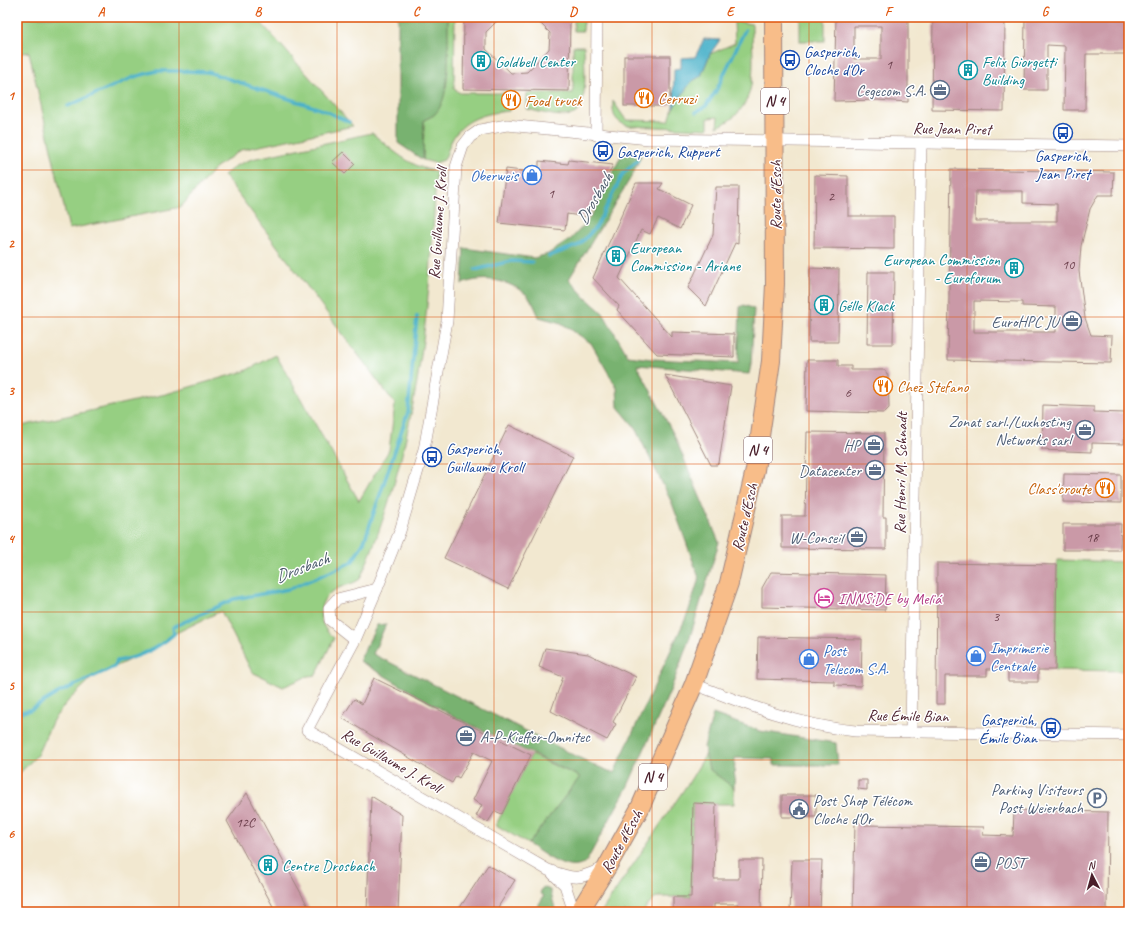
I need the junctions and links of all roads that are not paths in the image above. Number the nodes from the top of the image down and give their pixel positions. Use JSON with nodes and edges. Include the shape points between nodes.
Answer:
{"nodes":[{"id":1,"x":597,"y":17,"type":"edge"},
{"id":2,"x":774,"y":17,"type":"edge"},
{"id":3,"x":596,"y":135,"type":"junction"},
{"id":4,"x":775,"y":141,"type":"junction"},
{"id":5,"x":921,"y":143,"type":"junction"},
{"id":6,"x":1129,"y":146,"type":"edge"},
{"id":7,"x":377,"y":589,"type":"junction"},
{"id":8,"x":355,"y":640,"type":"junction"},
{"id":9,"x":694,"y":684,"type":"junction"},
{"id":10,"x":911,"y":732,"type":"junction"},
{"id":11,"x":1129,"y":735,"type":"edge"},
{"id":12,"x":607,"y":867,"type":"junction"},
{"id":13,"x":548,"y":870,"type":"junction"},
{"id":14,"x":574,"y":912,"type":"edge"},
{"id":15,"x":579,"y":912,"type":"edge"}],
"edges":[{"from":1,"to":3,"type":"street"},
{"from":2,"to":4,"type":"main road","name":"Route d'Esch","number":"N 4"},
{"from":3,"to":4,"type":"street","name":"Rue Guillaume J. Kroll","via":[[649,139]]},
{"from":3,"to":7,"type":"street","name":"Rue Guillaume J. Kroll","via":[[507,125],[480,130],[463,146],[456,167],[447,321],[432,413],[400,531]]},
{"from":4,"to":5,"type":"street","name":"Rue Jean Piret"},
{"from":4,"to":9,"type":"main road","name":"Route d'Esch","number":"N 4","via":[[771,361],[755,470],[729,583]]},
{"from":5,"to":6,"type":"street","name":"Rue Jean Piret"},
{"from":5,"to":10,"type":"street","name":"Rue Henri M. Schnadt"},
{"from":7,"to":8,"type":"street","name":"Rue Guillaume J. Kroll"},
{"from":7,"to":8,"type":"street","via":[[337,599],[329,608],[330,620]]},
{"from":8,"to":13,"type":"street","name":"Rue Guillaume J. Kroll","via":[[307,730]]},
{"from":9,"to":10,"type":"street","name":"Rue Émile Bian","via":[[756,708],[825,728]]},
{"from":9,"to":12,"type":"main road","name":"Route d'Esch","number":"N 4","via":[[640,808]]},
{"from":10,"to":11,"type":"street","name":"Rue Émile Bian"},
{"from":12,"to":13,"type":"street","name":"Rue Guillaume J. Kroll","via":[[570,878]]},
{"from":12,"to":15,"type":"main road","name":"Route d'Esch","number":"N 4"},
{"from":13,"to":14,"type":"street","name":"Rue Guillaume J. Kroll","via":[[565,885]]}]}
